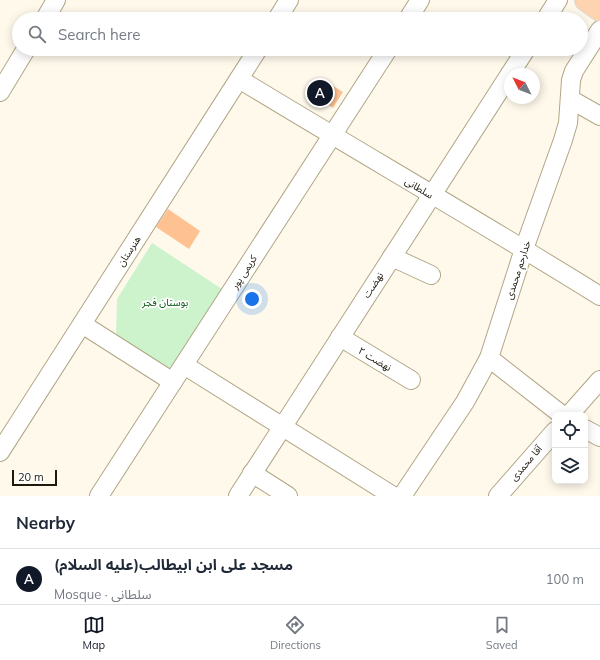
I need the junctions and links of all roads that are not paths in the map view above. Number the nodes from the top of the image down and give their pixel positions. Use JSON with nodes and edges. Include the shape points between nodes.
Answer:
{"nodes":[{"id":1,"x":56,"y":0,"type":"edge"},
{"id":2,"x":289,"y":0,"type":"edge"},
{"id":3,"x":420,"y":0,"type":"edge"},
{"id":4,"x":558,"y":0,"type":"edge"},
{"id":5,"x":49,"y":12,"type":"edge"},
{"id":6,"x":281,"y":12,"type":"edge"},
{"id":7,"x":412,"y":12,"type":"edge"},
{"id":8,"x":550,"y":12,"type":"edge"},
{"id":9,"x":600,"y":30,"type":"edge"},
{"id":10,"x":588,"y":49,"type":"edge"},
{"id":11,"x":22,"y":56,"type":"edge"},
{"id":12,"x":254,"y":56,"type":"edge"},
{"id":13,"x":383,"y":56,"type":"edge"},
{"id":14,"x":522,"y":56,"type":"edge"},
{"id":15,"x":584,"y":56,"type":"edge"},
{"id":16,"x":514,"y":68,"type":"edge"},
{"id":17,"x":239,"y":79,"type":"junction"},
{"id":18,"x":504,"y":83,"type":"edge"},
{"id":19,"x":0,"y":92,"type":"edge"},
{"id":20,"x":570,"y":98,"type":"junction"},
{"id":21,"x":600,"y":116,"type":"edge"},
{"id":22,"x":332,"y":136,"type":"junction"},
{"id":23,"x":431,"y":196,"type":"junction"},
{"id":24,"x":524,"y":249,"type":"junction"},
{"id":25,"x":392,"y":257,"type":"junction"},
{"id":26,"x":431,"y":276,"type":"dead end"},
{"id":27,"x":600,"y":296,"type":"edge"},
{"id":28,"x":82,"y":324,"type":"junction"},
{"id":29,"x":340,"y":337,"type":"junction"},
{"id":30,"x":489,"y":358,"type":"junction"},
{"id":31,"x":184,"y":365,"type":"junction"},
{"id":32,"x":411,"y":380,"type":"dead end"},
{"id":33,"x":600,"y":380,"type":"edge"},
{"id":34,"x":173,"y":382,"type":"junction"},
{"id":35,"x":558,"y":412,"type":"edge"},
{"id":36,"x":572,"y":412,"type":"edge"},
{"id":37,"x":281,"y":427,"type":"junction"},
{"id":38,"x":588,"y":431,"type":"edge"},
{"id":39,"x":552,"y":434,"type":"edge"},
{"id":40,"x":600,"y":437,"type":"edge"},
{"id":41,"x":0,"y":452,"type":"edge"},
{"id":42,"x":252,"y":473,"type":"junction"},
{"id":43,"x":99,"y":496,"type":"edge"},
{"id":44,"x":238,"y":496,"type":"edge"},
{"id":45,"x":288,"y":496,"type":"edge"},
{"id":46,"x":393,"y":496,"type":"edge"},
{"id":47,"x":402,"y":496,"type":"edge"},
{"id":48,"x":498,"y":496,"type":"edge"}],
"edges":[{"from":1,"to":5,"type":"street"},
{"from":2,"to":6,"type":"street"},
{"from":3,"to":7,"type":"street"},
{"from":4,"to":8,"type":"street"},
{"from":9,"to":10,"type":"street","name":"خدارحم محمدی"},
{"from":11,"to":19,"type":"street"},
{"from":12,"to":17,"type":"street","name":"هنرستان"},
{"from":13,"to":22,"type":"street","name":"کریمی پور"},
{"from":14,"to":16,"type":"street","name":"نهضت"},
{"from":15,"to":20,"type":"street","name":"خدارحم محمدی","via":[[571,80]]},
{"from":17,"to":22,"type":"street","name":"سلطانی"},
{"from":17,"to":28,"type":"street","name":"هنرستان"},
{"from":18,"to":23,"type":"street","name":"نهضت"},
{"from":20,"to":21,"type":"street"},
{"from":20,"to":24,"type":"street","name":"خدارحم محمدی","via":[[568,123],[563,140]]},
{"from":22,"to":23,"type":"street","name":"سلطانی"},
{"from":22,"to":31,"type":"street","name":"کریمی پور"},
{"from":23,"to":24,"type":"street","name":"سلطانی"},
{"from":23,"to":25,"type":"street","name":"نهضت"},
{"from":24,"to":27,"type":"street","name":"سلطانی"},
{"from":24,"to":30,"type":"street","name":"خدارحم محمدی"},
{"from":25,"to":26,"type":"street"},
{"from":25,"to":29,"type":"street","name":"نهضت"},
{"from":28,"to":34,"type":"street"},
{"from":28,"to":41,"type":"street","name":"هنرستان"},
{"from":29,"to":32,"type":"street","name":"نهضت ۲"},
{"from":29,"to":37,"type":"street","name":"نهضت"},
{"from":30,"to":35,"type":"street"},
{"from":30,"to":47,"type":"street","name":"خدارحم محمدی","via":[[466,402]]},
{"from":31,"to":34,"type":"street","name":"کریمی پور"},
{"from":31,"to":37,"type":"street"},
{"from":33,"to":36,"type":"street"},
{"from":34,"to":43,"type":"street","name":"کریمی پور"},
{"from":37,"to":42,"type":"street","name":"نهضت"},
{"from":37,"to":46,"type":"street"},
{"from":38,"to":40,"type":"street"},
{"from":39,"to":48,"type":"street","name":"آقا محمدی"},
{"from":42,"to":44,"type":"street","name":"نهضت"},
{"from":42,"to":45,"type":"street"}]}
